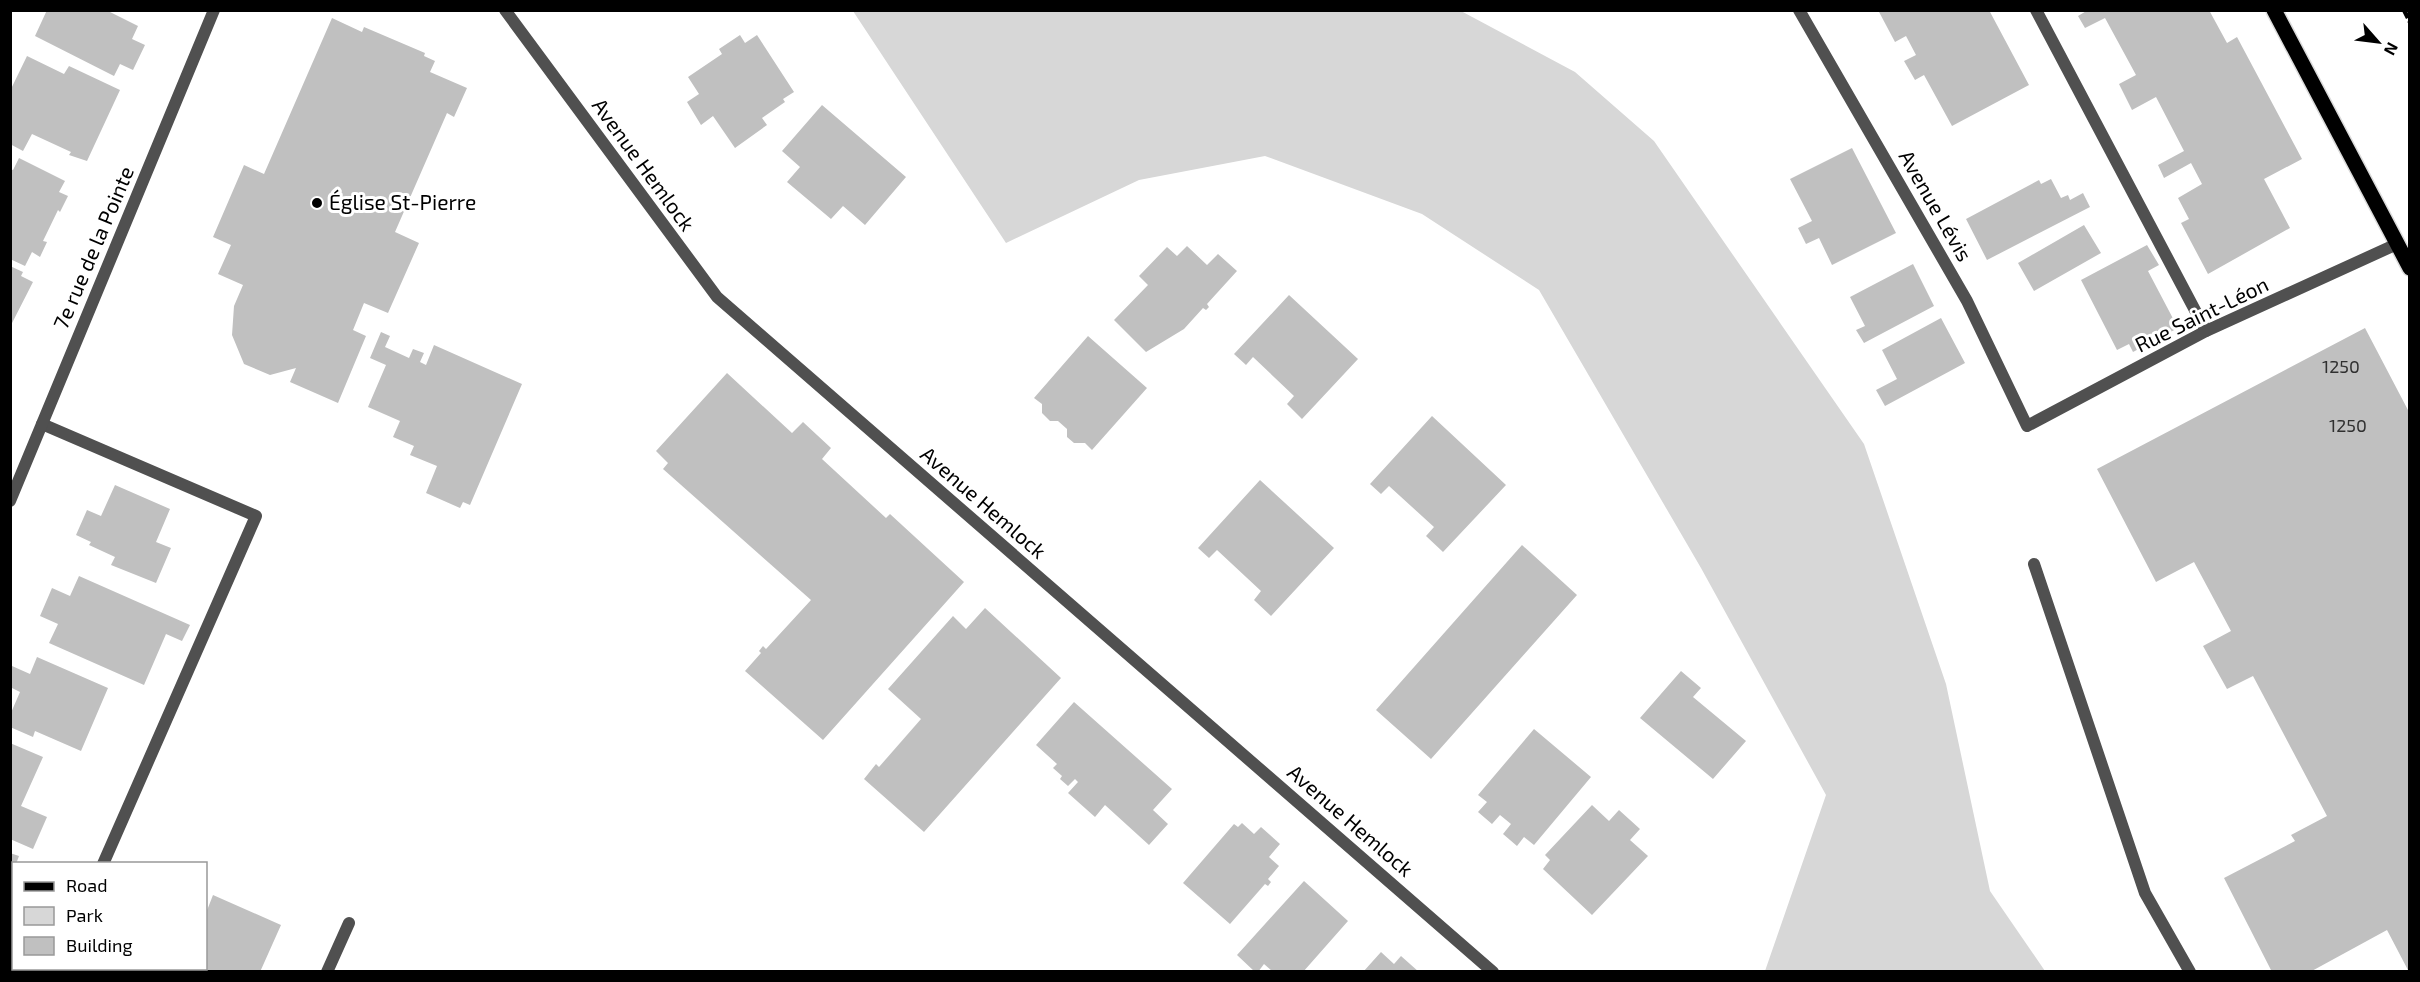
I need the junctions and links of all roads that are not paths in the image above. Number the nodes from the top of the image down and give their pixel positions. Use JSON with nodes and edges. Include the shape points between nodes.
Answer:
{"nodes":[{"id":1,"x":214,"y":10,"type":"edge"},
{"id":2,"x":505,"y":10,"type":"edge"},
{"id":3,"x":1799,"y":10,"type":"edge"},
{"id":4,"x":2036,"y":10,"type":"edge"},
{"id":5,"x":2274,"y":10,"type":"edge"},
{"id":6,"x":2397,"y":244,"type":"junction"},
{"id":7,"x":2409,"y":268,"type":"edge"},
{"id":8,"x":2206,"y":331,"type":"junction"},
{"id":9,"x":42,"y":424,"type":"junction"},
{"id":10,"x":2027,"y":426,"type":"joint"},
{"id":11,"x":10,"y":501,"type":"edge"},
{"id":12,"x":2034,"y":564,"type":"dead end"},
{"id":13,"x":104,"y":862,"type":"edge"},
{"id":14,"x":349,"y":923,"type":"dead end"},
{"id":15,"x":327,"y":972,"type":"edge"},
{"id":16,"x":1493,"y":972,"type":"edge"},
{"id":17,"x":2190,"y":972,"type":"edge"}],
"edges":[{"from":1,"to":9,"type":"street","name":"7e rue de la Pointe"},
{"from":2,"to":16,"type":"street","name":"Avenue Hemlock","via":[[717,297]]},
{"from":3,"to":10,"type":"street","name":"Avenue Lévis","via":[[1967,301]]},
{"from":4,"to":8,"type":"street"},
{"from":5,"to":6,"type":"main road"},
{"from":6,"to":7,"type":"main road"},
{"from":6,"to":8,"type":"street","name":"Rue Saint-Léon"},
{"from":8,"to":10,"type":"street","name":"Rue Saint-Léon"},
{"from":9,"to":11,"type":"street","name":"7e rue de la Pointe"},
{"from":9,"to":13,"type":"street","via":[[256,516]]},
{"from":12,"to":17,"type":"street","via":[[2145,893]]},
{"from":14,"to":15,"type":"street"}]}
